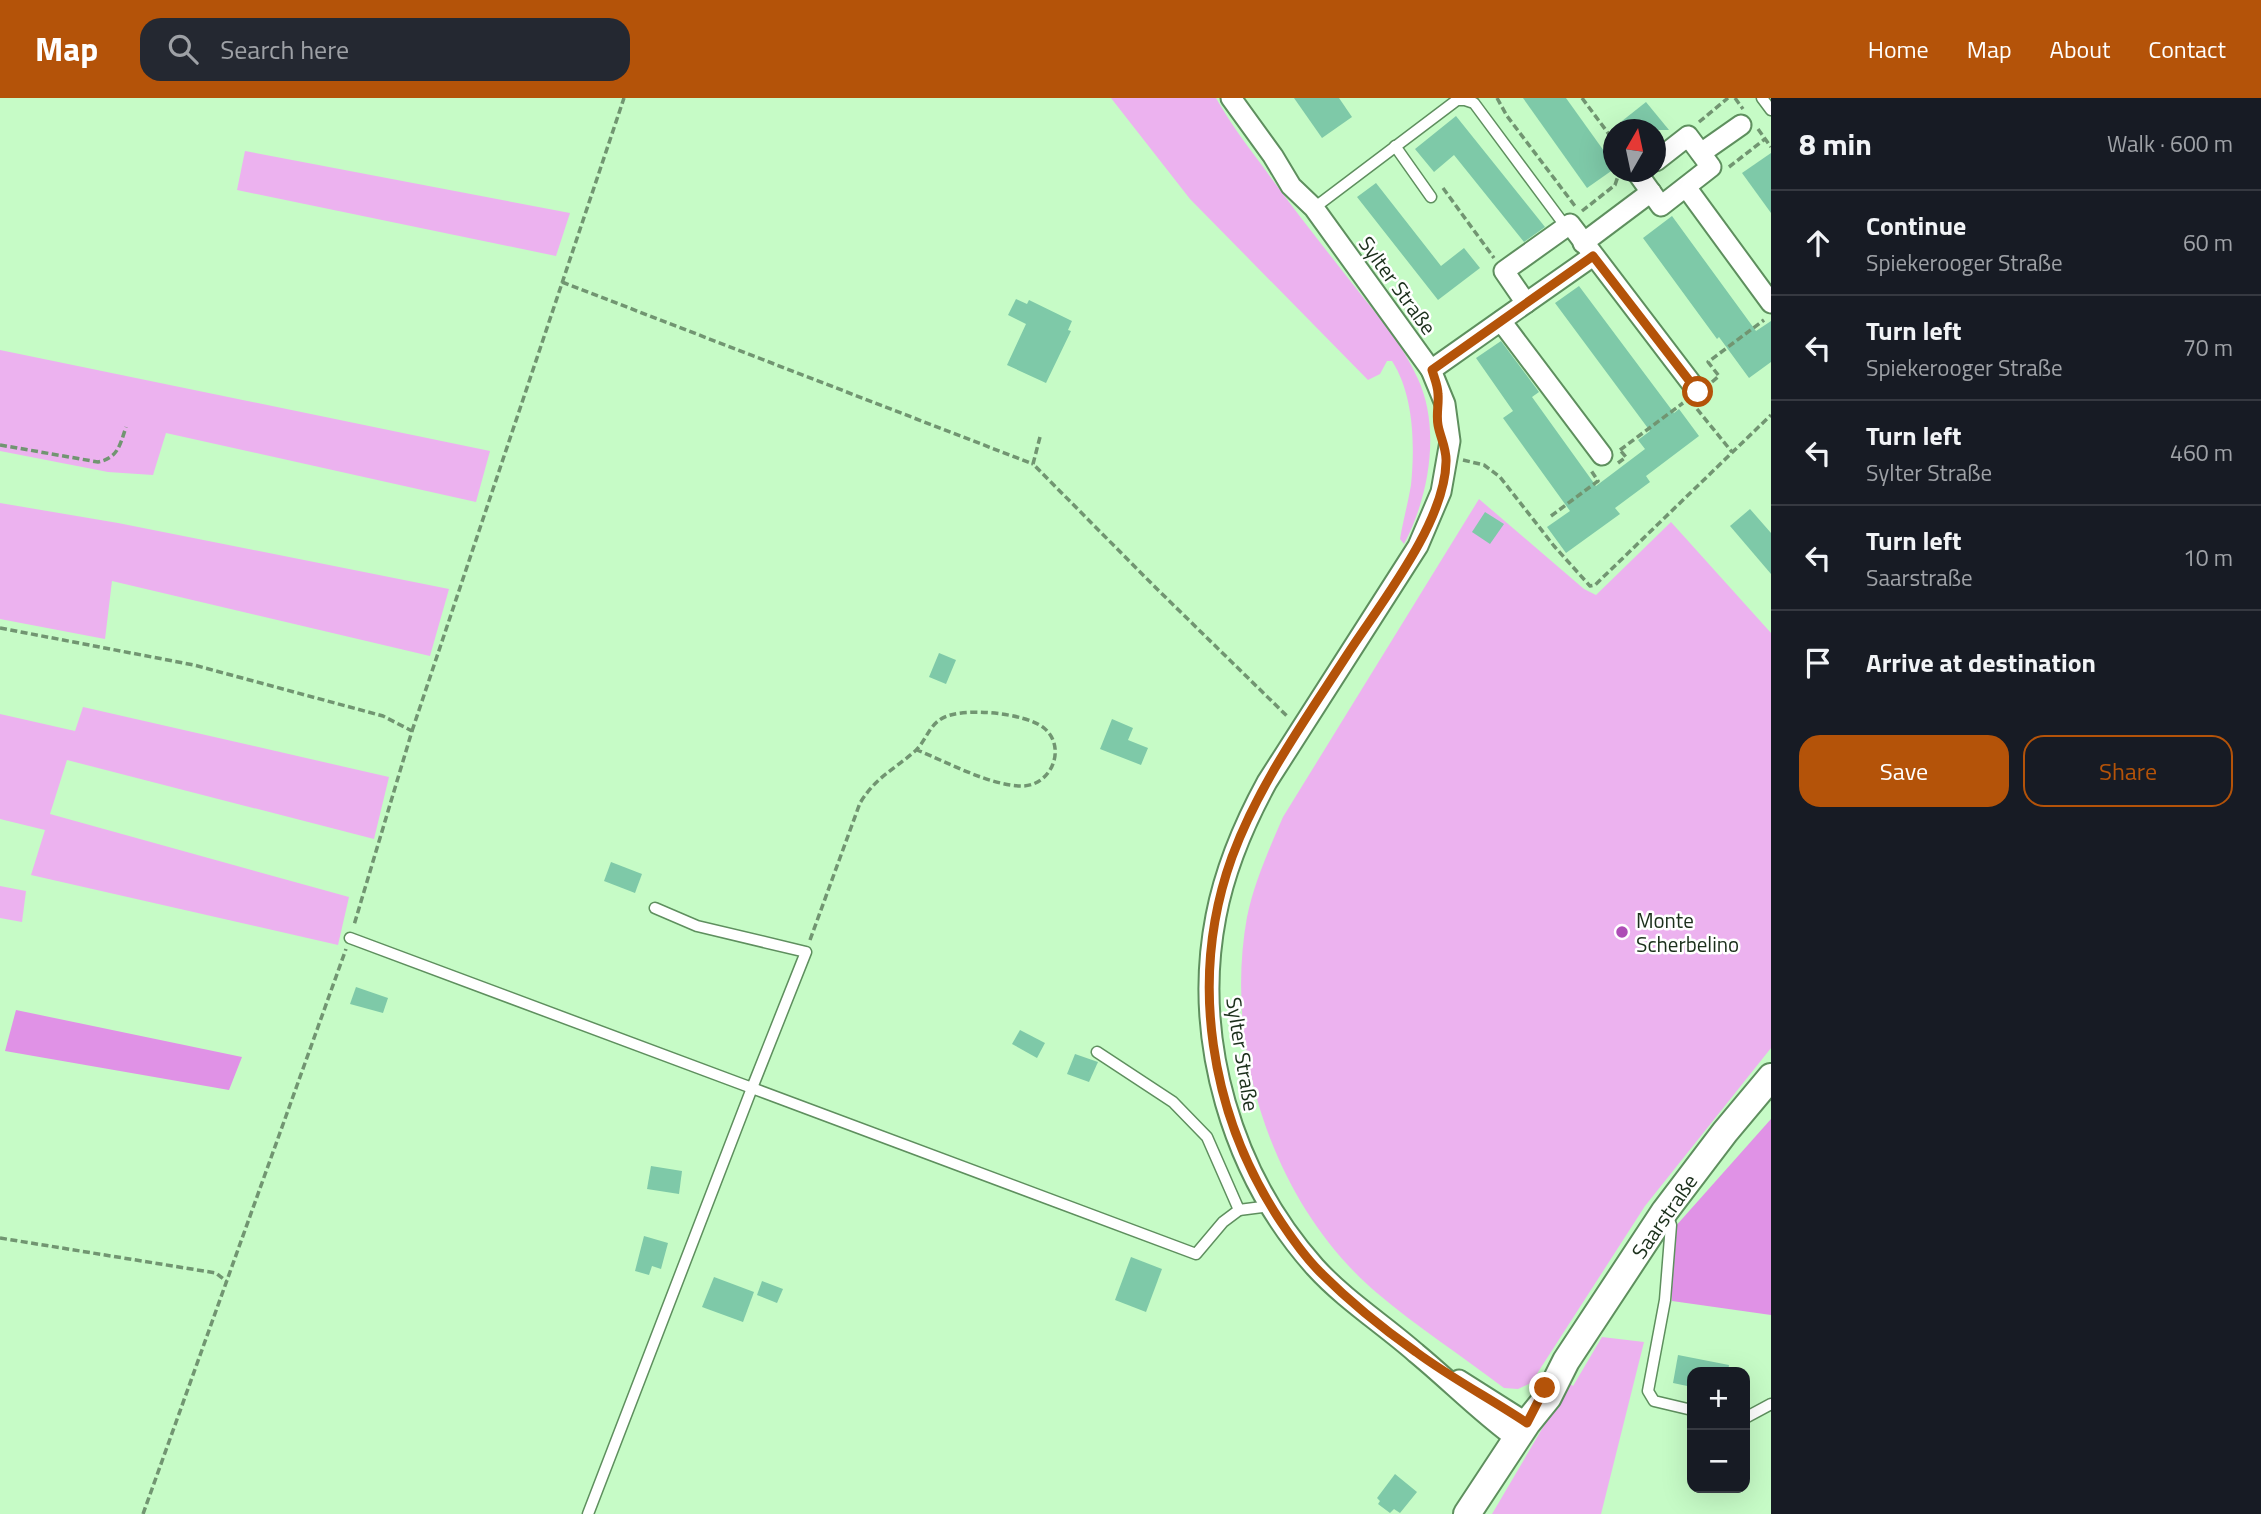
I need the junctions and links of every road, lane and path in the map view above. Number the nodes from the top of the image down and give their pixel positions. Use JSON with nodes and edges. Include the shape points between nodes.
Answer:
{"nodes":[{"id":1,"x":624,"y":98,"type":"edge"},
{"id":2,"x":1231,"y":98,"type":"edge"},
{"id":3,"x":1497,"y":98,"type":"edge"},
{"id":4,"x":1582,"y":98,"type":"edge"},
{"id":5,"x":1592,"y":98,"type":"edge"},
{"id":6,"x":1728,"y":98,"type":"edge"},
{"id":7,"x":1762,"y":98,"type":"edge"},
{"id":8,"x":1586,"y":103,"type":"junction"},
{"id":9,"x":1771,"y":110,"type":"edge"},
{"id":10,"x":1741,"y":125,"type":"dead end"},
{"id":11,"x":1603,"y":126,"type":"edge"},
{"id":12,"x":1688,"y":136,"type":"junction"},
{"id":13,"x":1765,"y":139,"type":"dead end"},
{"id":14,"x":1395,"y":146,"type":"junction"},
{"id":15,"x":1666,"y":153,"type":"edge"},
{"id":16,"x":1706,"y":160,"type":"junction"},
{"id":17,"x":1615,"y":182,"type":"edge"},
{"id":18,"x":1644,"y":182,"type":"edge"},
{"id":19,"x":1686,"y":187,"type":"junction"},
{"id":20,"x":1651,"y":192,"type":"junction"},
{"id":21,"x":1430,"y":197,"type":"joint"},
{"id":22,"x":1314,"y":208,"type":"junction"},
{"id":23,"x":1566,"y":228,"type":"junction"},
{"id":24,"x":1588,"y":249,"type":"junction"},
{"id":25,"x":1504,"y":271,"type":"junction"},
{"id":26,"x":562,"y":282,"type":"junction"},
{"id":27,"x":1526,"y":303,"type":"junction"},
{"id":28,"x":1771,"y":303,"type":"edge"},
{"id":29,"x":1771,"y":314,"type":"edge"},
{"id":30,"x":1501,"y":321,"type":"junction"},
{"id":31,"x":1432,"y":370,"type":"junction"},
{"id":32,"x":1693,"y":396,"type":"junction"},
{"id":33,"x":1771,"y":415,"type":"edge"},
{"id":34,"x":126,"y":427,"type":"dead end"},
{"id":35,"x":1040,"y":437,"type":"dead end"},
{"id":36,"x":0,"y":445,"type":"edge"},
{"id":37,"x":1732,"y":452,"type":"junction"},
{"id":38,"x":1602,"y":455,"type":"junction"},
{"id":39,"x":1447,"y":457,"type":"junction"},
{"id":40,"x":1033,"y":464,"type":"junction"},
{"id":41,"x":1550,"y":516,"type":"dead end"},
{"id":42,"x":0,"y":628,"type":"edge"},
{"id":43,"x":1300,"y":728,"type":"junction"},
{"id":44,"x":412,"y":732,"type":"junction"},
{"id":45,"x":917,"y":750,"type":"junction"},
{"id":46,"x":655,"y":908,"type":"dead end"},
{"id":47,"x":350,"y":938,"type":"junction"},
{"id":48,"x":806,"y":952,"type":"junction"},
{"id":49,"x":1097,"y":1052,"type":"dead end"},
{"id":50,"x":1771,"y":1077,"type":"edge"},
{"id":51,"x":752,"y":1088,"type":"junction"},
{"id":52,"x":1270,"y":1206,"type":"junction"},
{"id":53,"x":1239,"y":1210,"type":"junction"},
{"id":54,"x":1665,"y":1212,"type":"junction"},
{"id":55,"x":0,"y":1238,"type":"edge"},
{"id":56,"x":227,"y":1282,"type":"junction"},
{"id":57,"x":1771,"y":1404,"type":"edge"},
{"id":58,"x":1687,"y":1409,"type":"edge"},
{"id":59,"x":1750,"y":1415,"type":"edge"},
{"id":60,"x":1522,"y":1431,"type":"junction"},
{"id":61,"x":143,"y":1514,"type":"edge"},
{"id":62,"x":588,"y":1514,"type":"edge"},
{"id":63,"x":1467,"y":1514,"type":"edge"}],
"edges":[{"from":1,"to":26,"type":"path"},
{"from":2,"to":22,"type":"street","name":"Sylter Straße","via":[[1291,186]]},
{"from":3,"to":17,"type":"path","via":[[1580,213]]},
{"from":4,"to":8,"type":"path"},
{"from":5,"to":8,"type":"path"},
{"from":6,"to":12,"type":"path","via":[[1688,131]]},
{"from":7,"to":9,"type":"lane"},
{"from":8,"to":11,"type":"path"},
{"from":10,"to":16,"type":"street"},
{"from":12,"to":15,"type":"street"},
{"from":12,"to":16,"type":"street"},
{"from":13,"to":16,"type":"path","via":[[1719,175]]},
{"from":14,"to":21,"type":"lane"},
{"from":14,"to":22,"type":"lane"},
{"from":14,"to":23,"type":"lane","via":[[1457,100],[1474,103]]},
{"from":16,"to":19,"type":"street"},
{"from":18,"to":20,"type":"street"},
{"from":19,"to":20,"type":"street","via":[[1661,206]]},
{"from":19,"to":28,"type":"street"},
{"from":20,"to":24,"type":"street"},
{"from":21,"to":25,"type":"path","via":[[1443,188]]},
{"from":22,"to":31,"type":"street","name":"Sylter Straße"},
{"from":23,"to":24,"type":"street","via":[[1570,224]]},
{"from":23,"to":25,"type":"street"},
{"from":24,"to":27,"type":"street"},
{"from":24,"to":32,"type":"street"},
{"from":25,"to":27,"type":"street"},
{"from":26,"to":40,"type":"path"},
{"from":26,"to":44,"type":"path"},
{"from":27,"to":30,"type":"street"},
{"from":29,"to":32,"type":"path","via":[[1707,362],[1719,376]]},
{"from":30,"to":31,"type":"street"},
{"from":30,"to":38,"type":"street"},
{"from":31,"to":39,"type":"street","name":"Sylter Straße"},
{"from":32,"to":37,"type":"path"},
{"from":32,"to":38,"type":"path","via":[[1620,450],[1616,444]]},
{"from":33,"to":37,"type":"path"},
{"from":34,"to":36,"type":"path","via":[[119,451],[98,462]]},
{"from":35,"to":40,"type":"path"},
{"from":37,"to":39,"type":"path","via":[[1590,586],[1500,477],[1484,465]]},
{"from":38,"to":41,"type":"path","via":[[1587,466],[1598,481]]},
{"from":39,"to":43,"type":"street","name":"Sylter Straße","via":[[1441,492],[1418,546]]},
{"from":40,"to":43,"type":"path"},
{"from":42,"to":44,"type":"path","via":[[194,665],[383,716]]},
{"from":43,"to":52,"type":"street","name":"Sylter Straße","via":[[1238,843],[1216,914],[1210,955],[1211,1028],[1227,1113]]},
{"from":44,"to":47,"type":"path"},
{"from":45,"to":45,"type":"path","via":[[940,719],[969,711],[1026,719],[1047,730],[1054,743],[1054,759],[1050,774],[1038,784],[1021,786],[998,782]]},
{"from":45,"to":48,"type":"path","via":[[870,786],[860,803]]},
{"from":46,"to":48,"type":"lane","via":[[697,926]]},
{"from":47,"to":51,"type":"lane"},
{"from":47,"to":56,"type":"path"},
{"from":48,"to":51,"type":"lane"},
{"from":49,"to":53,"type":"lane","via":[[1173,1102],[1207,1137]]},
{"from":50,"to":54,"type":"main road","name":"Saarstraße"},
{"from":51,"to":53,"type":"lane","via":[[1196,1254]]},
{"from":51,"to":62,"type":"lane"},
{"from":52,"to":53,"type":"lane"},
{"from":52,"to":60,"type":"street","name":"Sylter Straße","via":[[1298,1246],[1338,1289]]},
{"from":54,"to":58,"type":"lane","via":[[1671,1225],[1665,1300],[1648,1391],[1654,1401]]},
{"from":54,"to":60,"type":"main road","name":"Saarstraße"},
{"from":55,"to":56,"type":"path","via":[[216,1273]]},
{"from":56,"to":61,"type":"path"},
{"from":57,"to":59,"type":"lane"},
{"from":60,"to":63,"type":"main road","name":"Saarstraße"}]}
